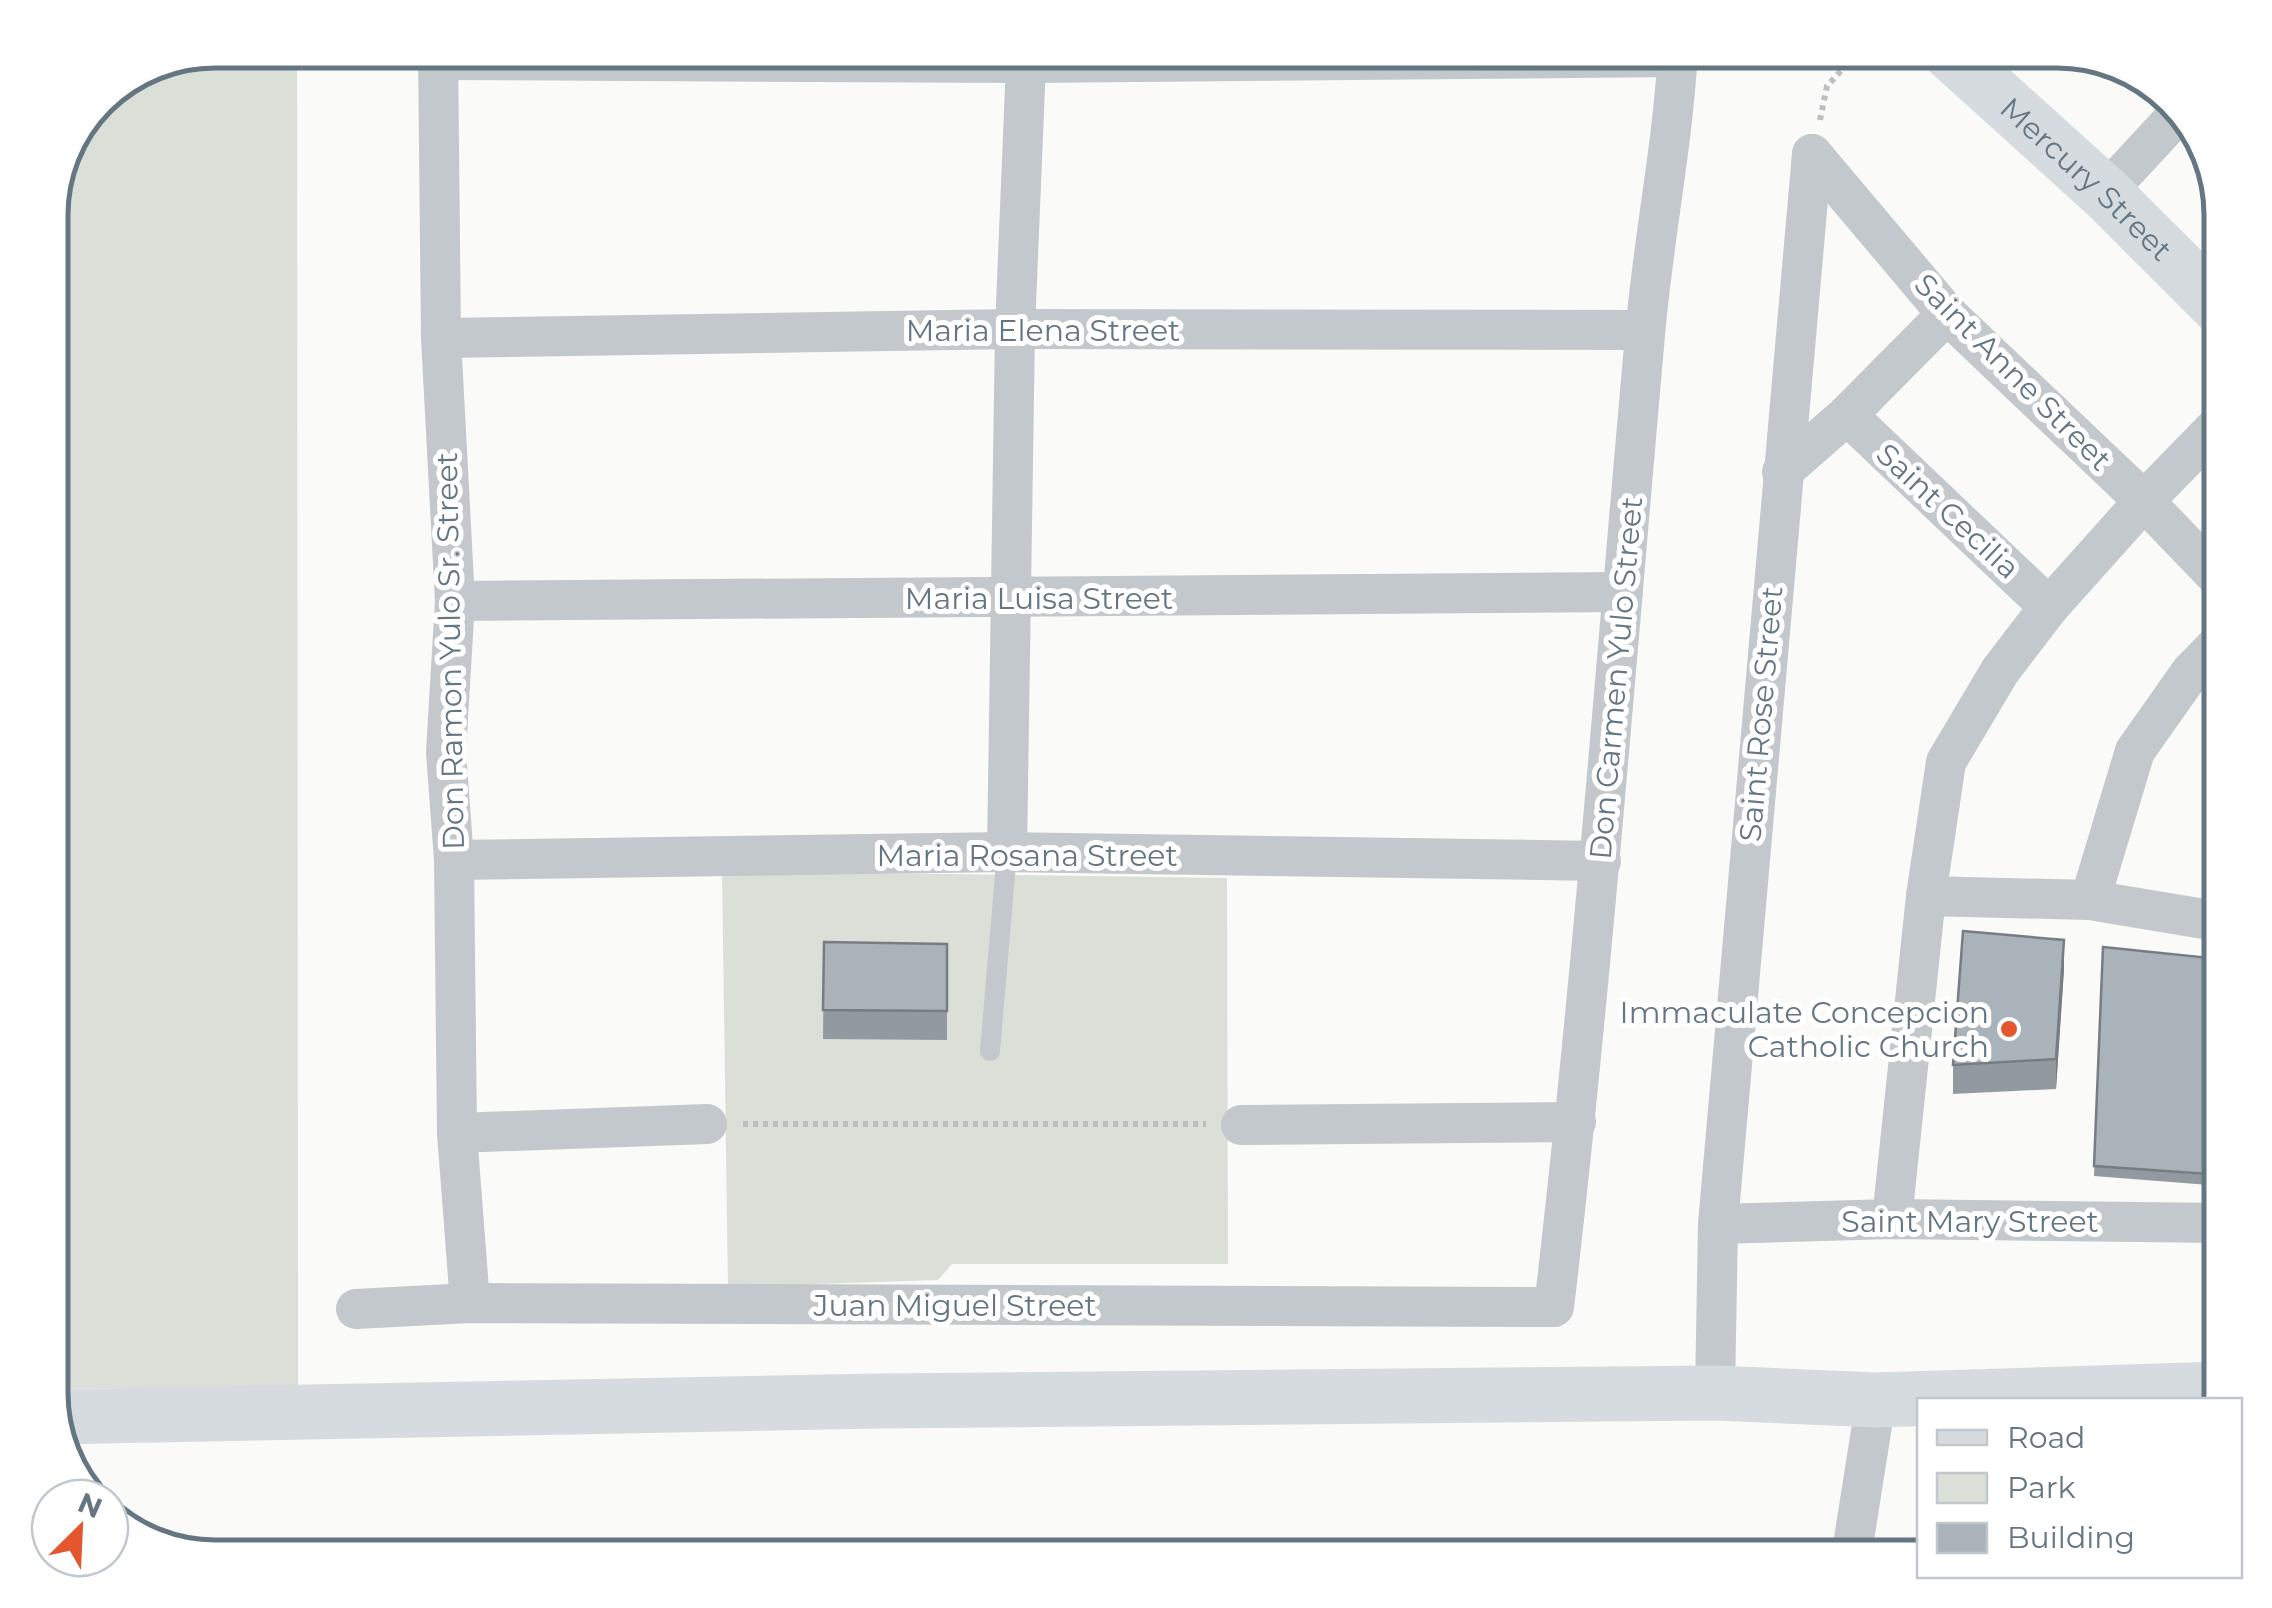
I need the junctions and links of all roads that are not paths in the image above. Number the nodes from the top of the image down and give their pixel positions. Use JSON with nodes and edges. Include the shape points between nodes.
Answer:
{"nodes":[{"id":1,"x":438,"y":68,"type":"edge"},
{"id":2,"x":1026,"y":68,"type":"edge"},
{"id":3,"x":1676,"y":68,"type":"edge"},
{"id":4,"x":1968,"y":68,"type":"edge"},
{"id":5,"x":2171,"y":122,"type":"edge"},
{"id":6,"x":1812,"y":154,"type":"joint"},
{"id":7,"x":2105,"y":193,"type":"junction"},
{"id":8,"x":2204,"y":292,"type":"edge"},
{"id":9,"x":1947,"y":314,"type":"junction"},
{"id":10,"x":1015,"y":329,"type":"junction"},
{"id":11,"x":1645,"y":330,"type":"junction"},
{"id":12,"x":441,"y":338,"type":"junction"},
{"id":13,"x":1847,"y":416,"type":"junction"},
{"id":14,"x":2204,"y":439,"type":"edge"},
{"id":15,"x":1782,"y":472,"type":"junction"},
{"id":16,"x":2144,"y":500,"type":"junction"},
{"id":17,"x":2204,"y":563,"type":"edge"},
{"id":18,"x":1623,"y":592,"type":"junction"},
{"id":19,"x":1012,"y":598,"type":"junction"},
{"id":20,"x":455,"y":601,"type":"junction"},
{"id":21,"x":2050,"y":606,"type":"junction"},
{"id":22,"x":2204,"y":659,"type":"edge"},
{"id":23,"x":1006,"y":852,"type":"junction"},
{"id":24,"x":454,"y":860,"type":"junction"},
{"id":25,"x":1601,"y":861,"type":"junction"},
{"id":26,"x":1926,"y":896,"type":"junction"},
{"id":27,"x":2090,"y":900,"type":"junction"},
{"id":28,"x":2204,"y":919,"type":"edge"},
{"id":29,"x":990,"y":1051,"type":"dead end"},
{"id":30,"x":1576,"y":1122,"type":"junction"},
{"id":31,"x":707,"y":1124,"type":"road end"},
{"id":32,"x":1241,"y":1124,"type":"road end"},
{"id":33,"x":457,"y":1133,"type":"junction"},
{"id":34,"x":1892,"y":1219,"type":"junction"},
{"id":35,"x":2204,"y":1223,"type":"edge"},
{"id":36,"x":1718,"y":1224,"type":"junction"},
{"id":37,"x":470,"y":1303,"type":"junction"},
{"id":38,"x":1554,"y":1307,"type":"joint"},
{"id":39,"x":356,"y":1309,"type":"dead end"},
{"id":40,"x":2204,"y":1390,"type":"edge"},
{"id":41,"x":1715,"y":1392,"type":"junction"},
{"id":42,"x":1939,"y":1398,"type":"edge"},
{"id":43,"x":1917,"y":1399,"type":"edge"},
{"id":44,"x":1876,"y":1400,"type":"junction"},
{"id":45,"x":70,"y":1417,"type":"edge"},
{"id":46,"x":1854,"y":1540,"type":"edge"}],
"edges":[{"from":1,"to":12,"type":"street","name":"Don Ramon Yulo Sr. Street"},
{"from":2,"to":10,"type":"street"},
{"from":3,"to":11,"type":"street","name":"Don Carmen Yulo Street"},
{"from":4,"to":7,"type":"street","name":"Mercury Street"},
{"from":5,"to":7,"type":"street"},
{"from":6,"to":9,"type":"street","name":"Saint Anne Street"},
{"from":6,"to":15,"type":"street","name":"Saint Rose Street"},
{"from":7,"to":8,"type":"street","name":"Mercury Street"},
{"from":9,"to":13,"type":"street"},
{"from":9,"to":16,"type":"street","name":"Saint Anne Street"},
{"from":10,"to":11,"type":"street","name":"Maria Elena Street"},
{"from":10,"to":12,"type":"street","name":"Maria Elena Street"},
{"from":10,"to":19,"type":"street"},
{"from":11,"to":18,"type":"street","name":"Don Carmen Yulo Street"},
{"from":12,"to":20,"type":"street","name":"Don Ramon Yulo Sr. Street"},
{"from":13,"to":15,"type":"street"},
{"from":13,"to":21,"type":"street","name":"Saint Cecilia"},
{"from":14,"to":16,"type":"street"},
{"from":15,"to":36,"type":"street","name":"Saint Rose Street"},
{"from":16,"to":17,"type":"street","name":"Saint Anne Street"},
{"from":16,"to":21,"type":"street"},
{"from":18,"to":19,"type":"street","name":"Maria Luisa Street"},
{"from":18,"to":25,"type":"street","name":"Don Carmen Yulo Street"},
{"from":19,"to":20,"type":"street","name":"Maria Luisa Street"},
{"from":19,"to":23,"type":"street"},
{"from":20,"to":24,"type":"street","name":"Don Ramon Yulo Sr. Street","via":[[446,752]]},
{"from":21,"to":26,"type":"street","via":[[2000,671],[1946,762]]},
{"from":22,"to":27,"type":"street","via":[[2135,752]]},
{"from":23,"to":24,"type":"street","name":"Maria Rosana Street"},
{"from":23,"to":25,"type":"street","name":"Maria Rosana Street"},
{"from":23,"to":29,"type":"lane"},
{"from":24,"to":33,"type":"street","name":"Don Ramon Yulo Sr. Street"},
{"from":25,"to":30,"type":"street","name":"Don Carmen Yulo Street"},
{"from":26,"to":27,"type":"street"},
{"from":26,"to":34,"type":"street"},
{"from":27,"to":28,"type":"street"},
{"from":30,"to":32,"type":"street"},
{"from":30,"to":38,"type":"street","name":"Don Carmen Yulo Street"},
{"from":31,"to":33,"type":"street"},
{"from":33,"to":37,"type":"street","name":"Don Ramon Yulo Sr. Street"},
{"from":34,"to":35,"type":"street","name":"Saint Mary Street"},
{"from":34,"to":36,"type":"street","name":"Saint Mary Street"},
{"from":36,"to":41,"type":"street","name":"Saint Rose Street"},
{"from":37,"to":38,"type":"street","name":"Juan Miguel Street"},
{"from":37,"to":39,"type":"street","name":"Juan Miguel Street"},
{"from":40,"to":42,"type":"street"},
{"from":41,"to":44,"type":"street"},
{"from":41,"to":45,"type":"street"},
{"from":43,"to":44,"type":"street"},
{"from":44,"to":46,"type":"street"}]}
